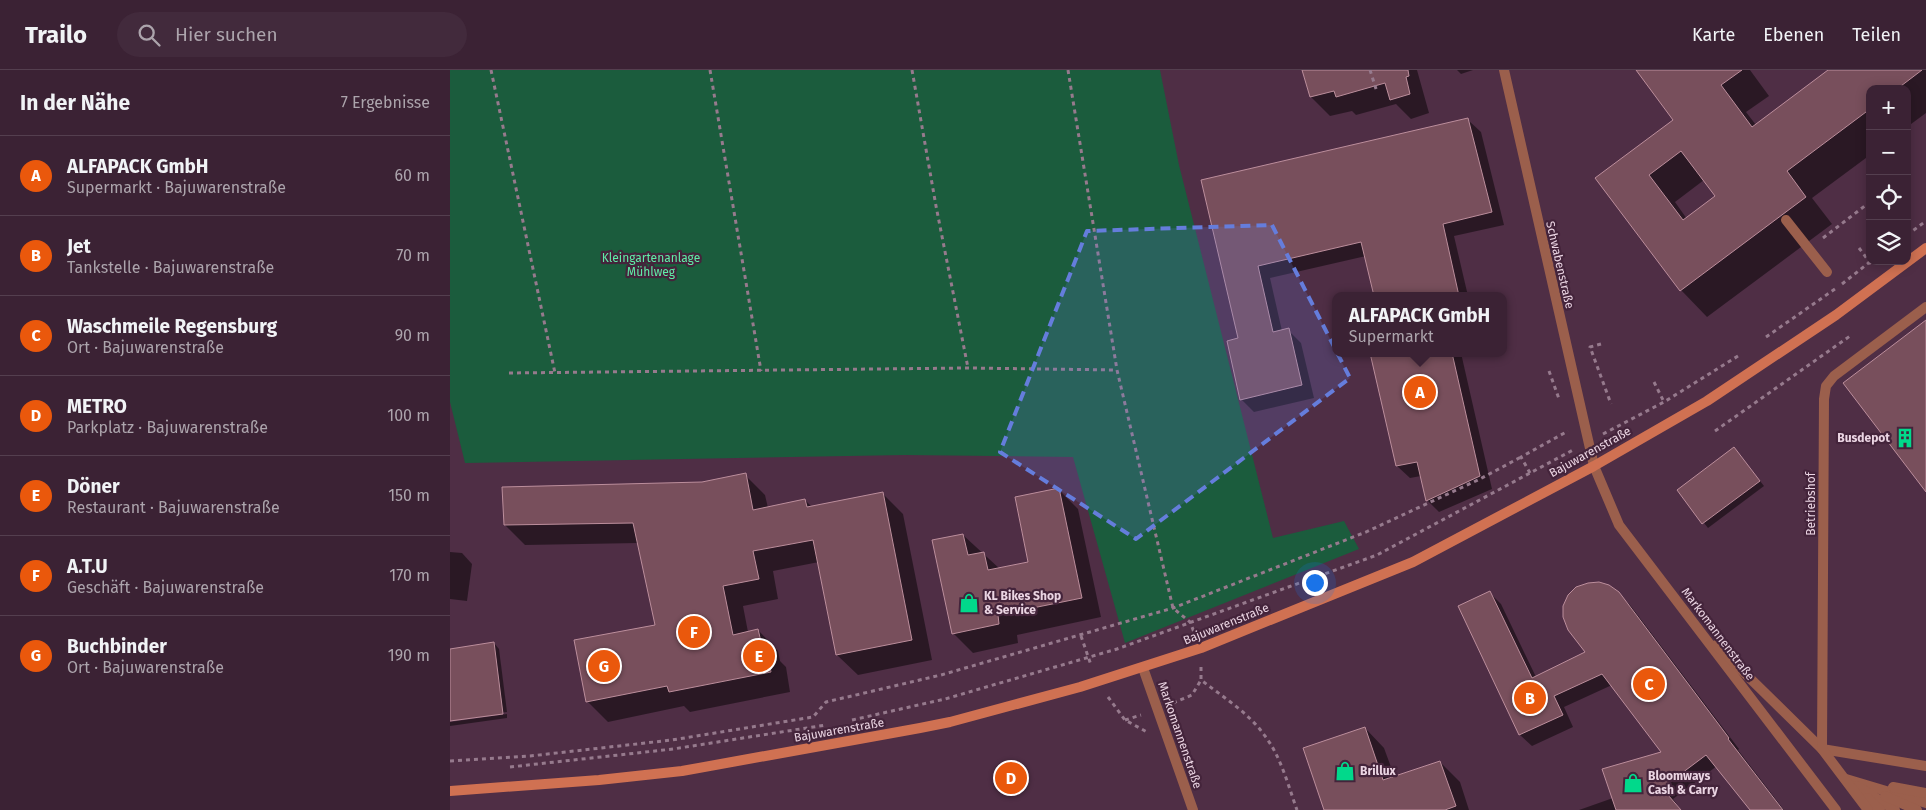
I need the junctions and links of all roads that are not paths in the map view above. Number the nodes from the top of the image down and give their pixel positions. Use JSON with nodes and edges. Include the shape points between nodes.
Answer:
{"nodes":[{"id":1,"x":1504,"y":70,"type":"edge"},
{"id":2,"x":1786,"y":220,"type":"dead end"},
{"id":3,"x":1926,"y":248,"type":"edge"},
{"id":4,"x":1827,"y":272,"type":"dead end"},
{"id":5,"x":1926,"y":307,"type":"edge"},
{"id":6,"x":1594,"y":466,"type":"junction"},
{"id":7,"x":1689,"y":617,"type":"junction"},
{"id":8,"x":1143,"y":668,"type":"junction"},
{"id":9,"x":1822,"y":750,"type":"junction"},
{"id":10,"x":1926,"y":766,"type":"edge"},
{"id":11,"x":1846,"y":779,"type":"junction"},
{"id":12,"x":450,"y":791,"type":"edge"},
{"id":13,"x":1926,"y":793,"type":"edge"},
{"id":14,"x":1926,"y":803,"type":"edge"},
{"id":15,"x":1193,"y":810,"type":"edge"},
{"id":16,"x":1836,"y":810,"type":"edge"},
{"id":17,"x":1868,"y":810,"type":"edge"},
{"id":18,"x":1880,"y":810,"type":"edge"},
{"id":19,"x":1895,"y":810,"type":"edge"},
{"id":20,"x":1917,"y":810,"type":"edge"}],
"edges":[{"from":1,"to":6,"type":"street","name":"Schwabenstraße"},
{"from":2,"to":4,"type":"street"},
{"from":3,"to":6,"type":"street","name":"Bajuwarenstraße","via":[[1836,315],[1707,401]]},
{"from":5,"to":9,"type":"street","name":"Betriebshof","via":[[1834,376],[1826,386]]},
{"from":6,"to":7,"type":"street","name":"Markomannenstraße","via":[[1619,525]]},
{"from":6,"to":8,"type":"street","name":"Bajuwarenstraße","via":[[1413,562],[1201,648]]},
{"from":7,"to":9,"type":"street"},
{"from":7,"to":16,"type":"street","name":"Markomannenstraße"},
{"from":8,"to":12,"type":"street","name":"Bajuwarenstraße","via":[[950,722],[682,770]]},
{"from":8,"to":15,"type":"street","name":"Markomannenstraße"},
{"from":9,"to":10,"type":"street"},
{"from":9,"to":11,"type":"street"},
{"from":11,"to":13,"type":"street"},
{"from":11,"to":14,"type":"street"},
{"from":11,"to":17,"type":"street"},
{"from":11,"to":18,"type":"street"},
{"from":11,"to":19,"type":"street"},
{"from":11,"to":20,"type":"street"}]}
